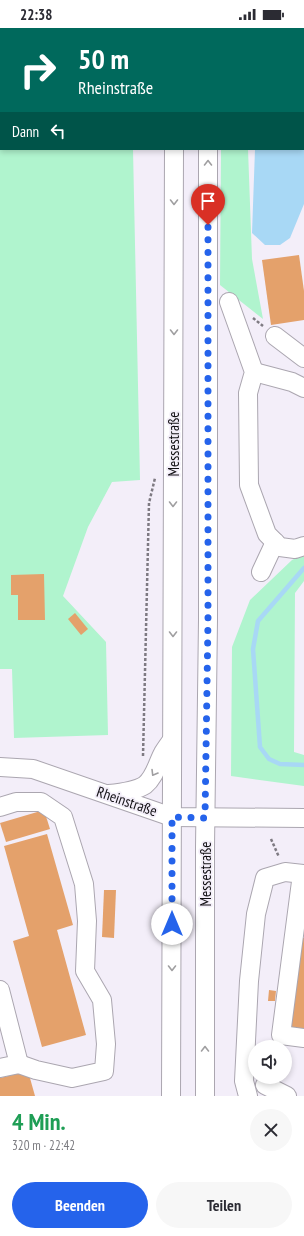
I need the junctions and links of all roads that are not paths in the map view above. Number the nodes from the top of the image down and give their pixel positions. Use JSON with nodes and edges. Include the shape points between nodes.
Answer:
{"nodes":[{"id":1,"x":174,"y":150,"type":"edge"},
{"id":2,"x":208,"y":150,"type":"edge"},
{"id":3,"x":229,"y":302,"type":"dead end"},
{"id":4,"x":275,"y":336,"type":"dead end"},
{"id":5,"x":304,"y":358,"type":"edge"},
{"id":6,"x":254,"y":372,"type":"junction"},
{"id":7,"x":304,"y":388,"type":"edge"},
{"id":8,"x":275,"y":542,"type":"junction"},
{"id":9,"x":304,"y":546,"type":"edge"},
{"id":10,"x":261,"y":572,"type":"dead end"},
{"id":11,"x":172,"y":739,"type":"junction"},
{"id":12,"x":0,"y":767,"type":"edge"},
{"id":13,"x":106,"y":794,"type":"junction"},
{"id":14,"x":0,"y":807,"type":"edge"},
{"id":15,"x":172,"y":817,"type":"junction"},
{"id":16,"x":205,"y":818,"type":"junction"},
{"id":17,"x":304,"y":818,"type":"edge"},
{"id":18,"x":303,"y":874,"type":"edge"},
{"id":19,"x":0,"y":990,"type":"edge"},
{"id":20,"x":293,"y":1041,"type":"edge"},
{"id":21,"x":19,"y":1064,"type":"junction"},
{"id":22,"x":0,"y":1068,"type":"edge"},
{"id":23,"x":264,"y":1086,"type":"edge"},
{"id":24,"x":171,"y":1096,"type":"edge"},
{"id":25,"x":205,"y":1096,"type":"edge"},
{"id":26,"x":248,"y":1096,"type":"edge"},
{"id":27,"x":287,"y":1096,"type":"edge"}],
"edges":[{"from":1,"to":11,"type":"street","name":"Messestraße","one_way":true},
{"from":16,"to":2,"type":"street","name":"Messestraße","one_way":true,"via":[[208,620]]},
{"from":3,"to":6,"type":"street"},
{"from":4,"to":5,"type":"street"},
{"from":6,"to":7,"type":"street","via":[[292,382]]},
{"from":6,"to":8,"type":"street","via":[[248,393],[249,484],[267,534]]},
{"from":8,"to":9,"type":"street","via":[[280,547],[295,549]]},
{"from":8,"to":10,"type":"street"},
{"from":11,"to":13,"type":"street","one_way":true,"via":[[156,770],[144,785],[120,793]]},
{"from":11,"to":15,"type":"street","name":"Messestraße"},
{"from":12,"to":13,"type":"street","name":"Rheinstraße","via":[[33,769]]},
{"from":13,"to":15,"type":"street","name":"Rheinstraße"},
{"from":14,"to":21,"type":"street","via":[[16,802],[41,802],[63,817],[84,884],[87,922],[85,971],[102,1000],[106,1044],[104,1071],[72,1078]]},
{"from":15,"to":16,"type":"street","name":"Rheinstraße"},
{"from":15,"to":24,"type":"street","name":"Messestraße","one_way":true},
{"from":16,"to":17,"type":"street","name":"Rheinstraße"},
{"from":25,"to":16,"type":"street","name":"Messestraße","one_way":true},
{"from":18,"to":20,"type":"street","via":[[282,1035]]},
{"from":18,"to":26,"type":"street","via":[[285,872],[265,878],[258,907],[249,981],[244,1081]]},
{"from":19,"to":21,"type":"street"},
{"from":21,"to":22,"type":"street"},
{"from":23,"to":27,"type":"street"}]}
